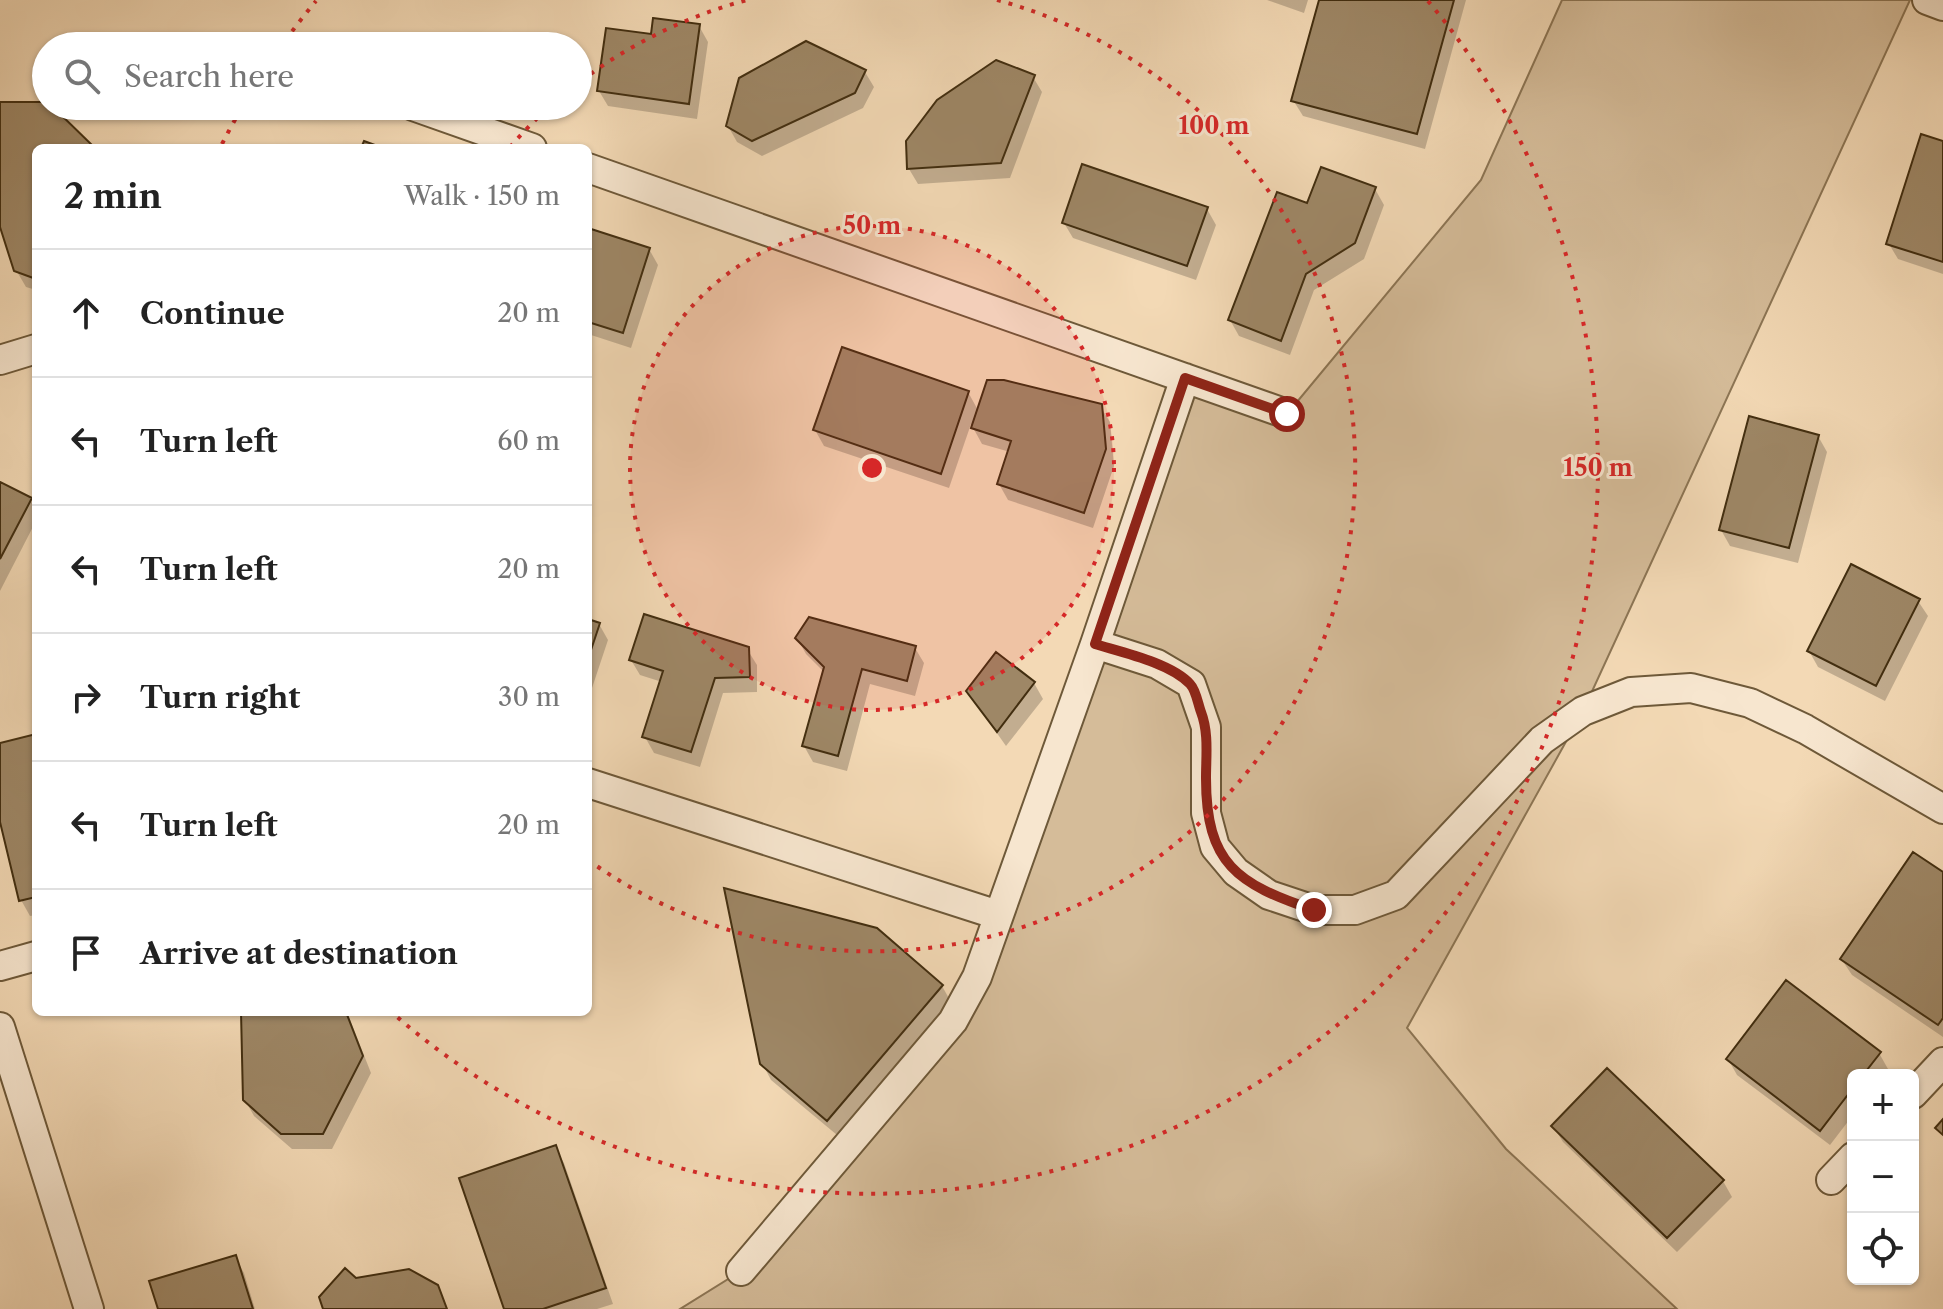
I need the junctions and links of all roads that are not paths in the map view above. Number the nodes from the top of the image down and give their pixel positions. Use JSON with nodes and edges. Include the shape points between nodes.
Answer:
{"nodes":[{"id":1,"x":1927,"y":0,"type":"edge"},
{"id":2,"x":1943,"y":6,"type":"edge"},
{"id":3,"x":453,"y":120,"type":"edge"},
{"id":4,"x":521,"y":144,"type":"edge"},
{"id":5,"x":592,"y":169,"type":"edge"},
{"id":6,"x":32,"y":350,"type":"edge"},
{"id":7,"x":0,"y":360,"type":"edge"},
{"id":8,"x":1185,"y":378,"type":"junction"},
{"id":9,"x":1287,"y":414,"type":"dead end"},
{"id":10,"x":1095,"y":644,"type":"junction"},
{"id":11,"x":592,"y":784,"type":"edge"},
{"id":12,"x":1943,"y":809,"type":"edge"},
{"id":13,"x":998,"y":915,"type":"junction"},
{"id":14,"x":32,"y":957,"type":"edge"},
{"id":15,"x":0,"y":966,"type":"edge"},
{"id":16,"x":0,"y":1027,"type":"edge"},
{"id":17,"x":1943,"y":1062,"type":"edge"},
{"id":18,"x":1919,"y":1088,"type":"edge"},
{"id":19,"x":1847,"y":1163,"type":"edge"},
{"id":20,"x":1831,"y":1180,"type":"dead end"},
{"id":21,"x":741,"y":1271,"type":"dead end"},
{"id":22,"x":89,"y":1309,"type":"edge"}],
"edges":[{"from":1,"to":2,"type":"street"},
{"from":3,"to":4,"type":"street"},
{"from":5,"to":8,"type":"street"},
{"from":6,"to":7,"type":"street"},
{"from":8,"to":9,"type":"street"},
{"from":8,"to":10,"type":"street"},
{"from":10,"to":12,"type":"street","via":[[1157,664],[1191,684],[1206,727],[1206,813],[1215,847],[1236,872],[1269,895],[1314,910],[1355,910],[1396,895],[1542,740],[1583,711],[1631,692],[1691,688],[1750,703]]},
{"from":10,"to":13,"type":"street"},
{"from":11,"to":13,"type":"street"},
{"from":13,"to":21,"type":"street","via":[[977,977],[953,1021]]},
{"from":14,"to":15,"type":"street"},
{"from":16,"to":22,"type":"street"},
{"from":17,"to":18,"type":"street"},
{"from":19,"to":20,"type":"street"}]}
